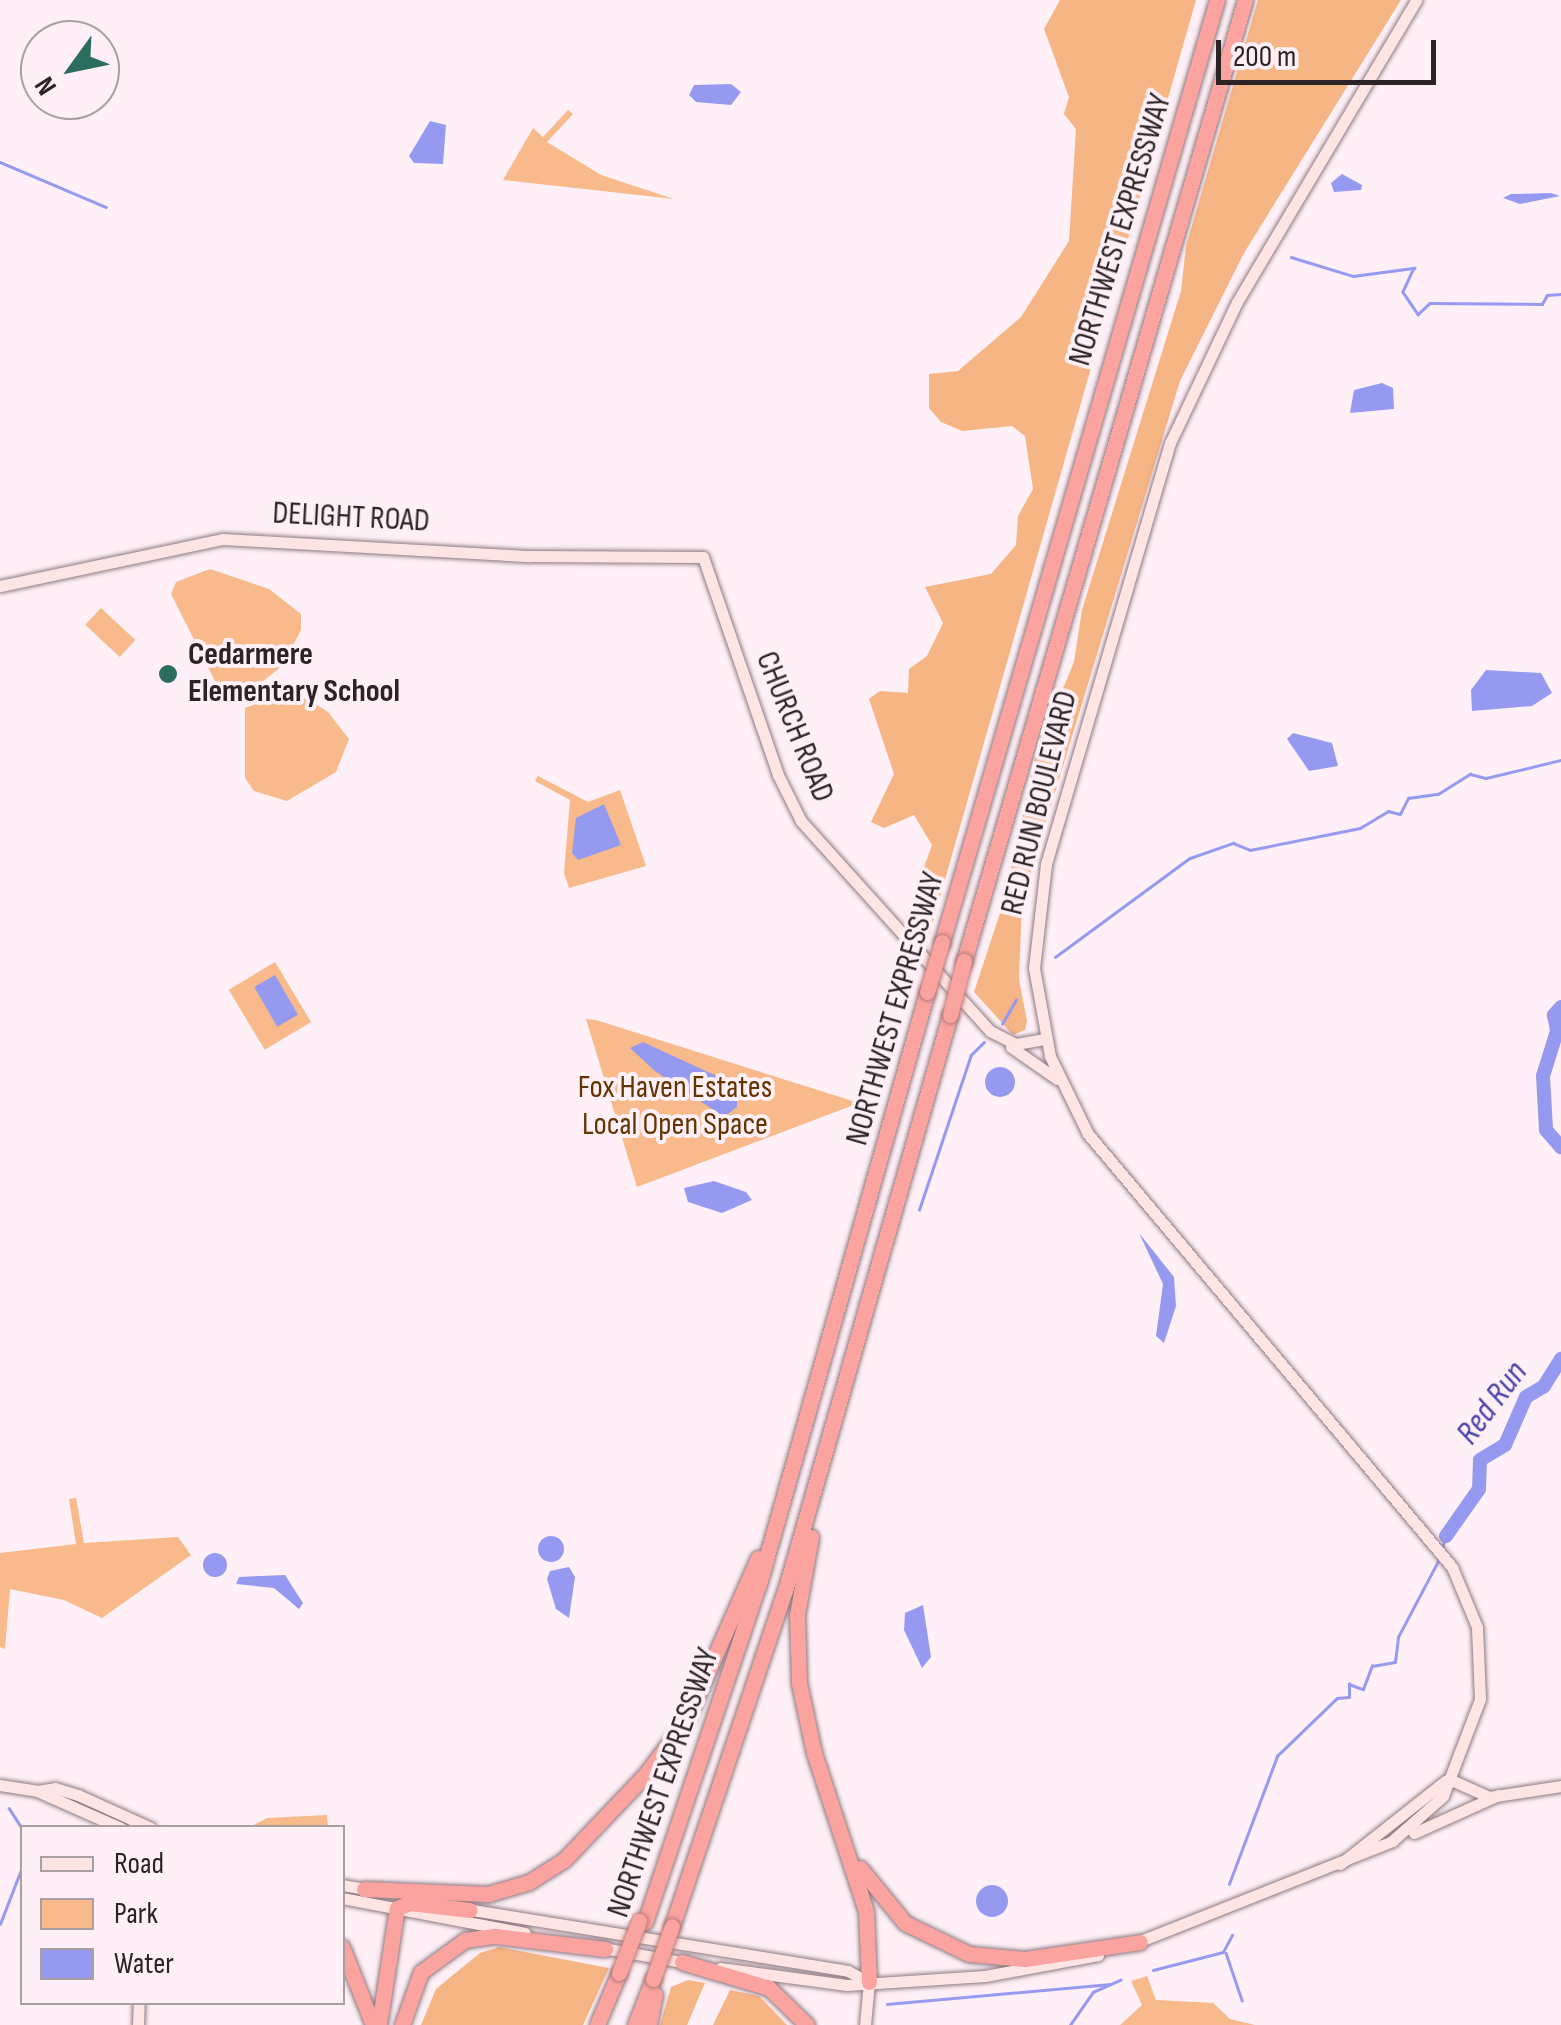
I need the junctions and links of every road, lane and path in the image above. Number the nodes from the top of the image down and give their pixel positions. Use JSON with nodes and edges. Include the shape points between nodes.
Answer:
{"nodes":[{"id":1,"x":1217,"y":0,"type":"edge"},
{"id":2,"x":1245,"y":0,"type":"edge"},
{"id":3,"x":1416,"y":0,"type":"edge"},
{"id":4,"x":703,"y":557,"type":"joint"},
{"id":5,"x":0,"y":586,"type":"edge"},
{"id":6,"x":1044,"y":1039,"type":"junction"},
{"id":7,"x":1003,"y":1041,"type":"junction"},
{"id":8,"x":1060,"y":1082,"type":"junction"},
{"id":9,"x":864,"y":1326,"type":"junction"},
{"id":10,"x":813,"y":1404,"type":"junction"},
{"id":11,"x":1449,"y":1778,"type":"junction"},
{"id":12,"x":0,"y":1784,"type":"edge"},
{"id":13,"x":1561,"y":1786,"type":"edge"},
{"id":14,"x":37,"y":1791,"type":"junction"},
{"id":15,"x":1498,"y":1796,"type":"junction"},
{"id":16,"x":835,"y":1814,"type":"junction"},
{"id":17,"x":114,"y":1825,"type":"edge"},
{"id":18,"x":144,"y":1825,"type":"edge"},
{"id":19,"x":1346,"y":1863,"type":"junction"},
{"id":20,"x":345,"y":1886,"type":"edge"},
{"id":21,"x":364,"y":1889,"type":"junction"},
{"id":22,"x":345,"y":1899,"type":"edge"},
{"id":23,"x":396,"y":1908,"type":"junction"},
{"id":24,"x":470,"y":1910,"type":"junction"},
{"id":25,"x":1140,"y":1942,"type":"junction"},
{"id":26,"x":605,"y":1949,"type":"junction"},
{"id":27,"x":345,"y":1954,"type":"edge"},
{"id":28,"x":682,"y":1962,"type":"junction"},
{"id":29,"x":623,"y":1974,"type":"junction"},
{"id":30,"x":656,"y":1979,"type":"junction"},
{"id":31,"x":869,"y":1982,"type":"junction"},
{"id":32,"x":376,"y":2025,"type":"edge"},
{"id":33,"x":402,"y":2025,"type":"edge"},
{"id":34,"x":596,"y":2025,"type":"edge"},
{"id":35,"x":606,"y":2025,"type":"edge"},
{"id":36,"x":635,"y":2025,"type":"edge"},
{"id":37,"x":648,"y":2025,"type":"edge"},
{"id":38,"x":808,"y":2025,"type":"edge"},
{"id":39,"x":865,"y":2025,"type":"edge"}],
"edges":[{"from":1,"to":10,"type":"highway","name":"NORTHWEST EXPRESSWAY","bridge":true},
{"from":2,"to":9,"type":"highway","name":"NORTHWEST EXPRESSWAY","bridge":true},
{"from":3,"to":6,"type":"main road","name":"RED RUN BOULEVARD","via":[[1237,302],[1170,442],[1040,888],[1034,968]]},
{"from":4,"to":5,"type":"main road","name":"DELIGHT ROAD","via":[[670,562],[223,539]]},
{"from":4,"to":7,"type":"main road","name":"CHURCH ROAD","via":[[796,812]]},
{"from":6,"to":7,"type":"main road"},
{"from":6,"to":8,"type":"main road","name":"RED RUN BOULEVARD"},
{"from":7,"to":8,"type":"main road","name":"CHURCH ROAD"},
{"from":8,"to":11,"type":"main road","name":"RED RUN BOULEVARD","via":[[1109,1162],[1445,1558],[1472,1610],[1482,1673],[1471,1734]]},
{"from":9,"to":16,"type":"highway","via":[[797,1615],[803,1709]]},
{"from":9,"to":30,"type":"highway","name":"NORTHWEST EXPRESSWAY","bridge":true,"via":[[780,1608]]},
{"from":10,"to":21,"type":"highway","via":[[702,1694],[623,1800],[564,1860],[516,1888],[458,1897]]},
{"from":10,"to":29,"type":"highway","name":"NORTHWEST EXPRESSWAY","bridge":true,"via":[[681,1816]]},
{"from":11,"to":15,"type":"main road","via":[[1476,1794]]},
{"from":11,"to":19,"type":"main road","name":"RED RUN BOULEVARD","via":[[1443,1796],[1418,1821]]},
{"from":12,"to":14,"type":"main road"},
{"from":13,"to":15,"type":"main road"},
{"from":14,"to":17,"type":"main road"},
{"from":14,"to":18,"type":"main road","via":[[78,1795]]},
{"from":15,"to":19,"type":"main road"},
{"from":16,"to":25,"type":"highway","via":[[880,1899],[904,1922],[953,1950],[1025,1959]]},
{"from":16,"to":31,"type":"highway","via":[[866,1911]]},
{"from":19,"to":25,"type":"main road"},
{"from":20,"to":21,"type":"main road"},
{"from":21,"to":24,"type":"main road"},
{"from":22,"to":23,"type":"main road"},
{"from":23,"to":24,"type":"highway","via":[[410,1903]]},
{"from":23,"to":26,"type":"main road"},
{"from":23,"to":32,"type":"highway"},
{"from":24,"to":31,"type":"main road","via":[[848,1971]]},
{"from":25,"to":31,"type":"main road","via":[[985,1976]]},
{"from":26,"to":28,"type":"main road"},
{"from":26,"to":33,"type":"highway","via":[[495,1936],[453,1945],[420,1972]]},
{"from":27,"to":32,"type":"highway"},
{"from":28,"to":31,"type":"main road","via":[[847,1985]]},
{"from":28,"to":38,"type":"highway","via":[[770,1988]]},
{"from":29,"to":34,"type":"highway"},
{"from":29,"to":35,"type":"highway","name":"NORTHWEST EXPRESSWAY"},
{"from":30,"to":36,"type":"highway","name":"NORTHWEST EXPRESSWAY"},
{"from":30,"to":37,"type":"highway"},
{"from":31,"to":39,"type":"main road"}]}
